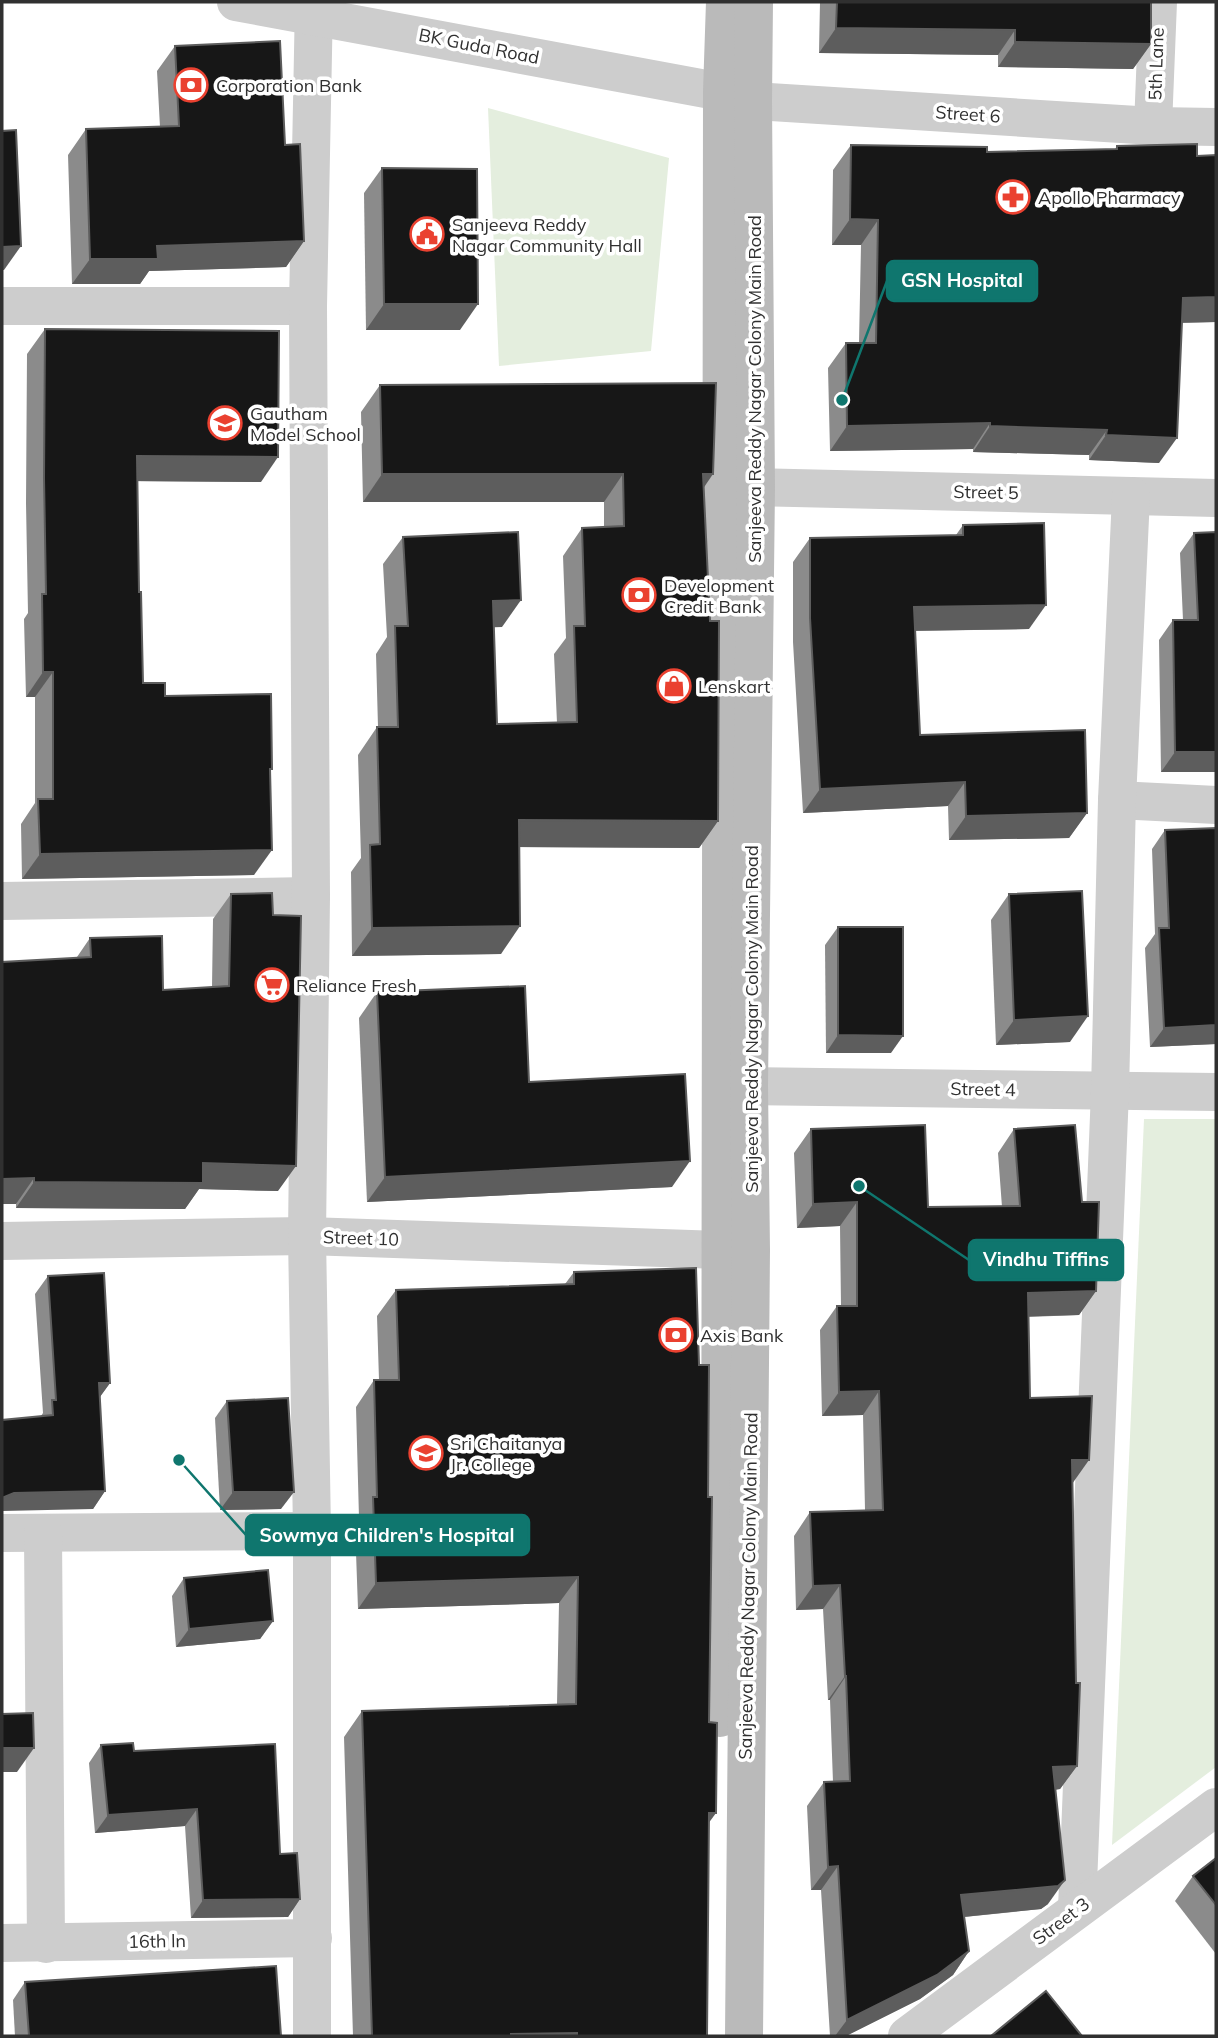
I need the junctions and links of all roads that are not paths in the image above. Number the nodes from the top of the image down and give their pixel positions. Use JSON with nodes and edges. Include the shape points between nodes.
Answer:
{"nodes":[{"id":1,"x":236,"y":2,"type":"edge"},
{"id":2,"x":725,"y":2,"type":"edge"},
{"id":3,"x":754,"y":2,"type":"edge"},
{"id":4,"x":1158,"y":2,"type":"edge"},
{"id":5,"x":314,"y":9,"type":"edge"},
{"id":6,"x":737,"y":96,"type":"junction"},
{"id":7,"x":1153,"y":126,"type":"junction"},
{"id":8,"x":1216,"y":127,"type":"edge"},
{"id":9,"x":2,"y":306,"type":"edge"},
{"id":10,"x":308,"y":306,"type":"junction"},
{"id":11,"x":755,"y":487,"type":"junction"},
{"id":12,"x":1131,"y":496,"type":"junction"},
{"id":13,"x":1216,"y":498,"type":"edge"},
{"id":14,"x":1117,"y":800,"type":"junction"},
{"id":15,"x":1216,"y":805,"type":"edge"},
{"id":16,"x":312,"y":896,"type":"junction"},
{"id":17,"x":2,"y":901,"type":"edge"},
{"id":18,"x":749,"y":1086,"type":"junction"},
{"id":19,"x":1110,"y":1091,"type":"junction"},
{"id":20,"x":1216,"y":1092,"type":"edge"},
{"id":21,"x":307,"y":1236,"type":"junction"},
{"id":22,"x":2,"y":1241,"type":"edge"},
{"id":23,"x":720,"y":1250,"type":"junction"},
{"id":24,"x":312,"y":1531,"type":"junction"},
{"id":25,"x":2,"y":1533,"type":"edge"},
{"id":26,"x":43,"y":1533,"type":"junction"},
{"id":27,"x":1216,"y":1807,"type":"edge"},
{"id":28,"x":1077,"y":1909,"type":"junction"},
{"id":29,"x":313,"y":1938,"type":"junction"},
{"id":30,"x":2,"y":1943,"type":"edge"},
{"id":31,"x":46,"y":1944,"type":"junction"},
{"id":32,"x":312,"y":2036,"type":"edge"},
{"id":33,"x":720,"y":2036,"type":"edge"},
{"id":34,"x":744,"y":2036,"type":"edge"},
{"id":35,"x":907,"y":2036,"type":"edge"}],
"edges":[{"from":1,"to":5,"type":"street","name":"BK Guda Road"},
{"from":2,"to":6,"type":"main road"},
{"from":3,"to":6,"type":"main road","name":"Sanjeeva Reddy Nagar Colony Main Road"},
{"from":4,"to":7,"type":"street","name":"5th Lane"},
{"from":5,"to":6,"type":"street","name":"BK Guda Road"},
{"from":5,"to":10,"type":"street"},
{"from":6,"to":7,"type":"street","name":"Street 6"},
{"from":6,"to":11,"type":"main road","name":"Sanjeeva Reddy Nagar Colony Main Road"},
{"from":6,"to":23,"type":"main road","name":"Sanjeeva Reddy Nagar Colony Main Road"},
{"from":7,"to":8,"type":"street","name":"Street 6"},
{"from":9,"to":10,"type":"street"},
{"from":10,"to":16,"type":"street"},
{"from":11,"to":12,"type":"street","name":"Street 5"},
{"from":11,"to":18,"type":"main road","name":"Sanjeeva Reddy Nagar Colony Main Road"},
{"from":12,"to":13,"type":"street","name":"Street 5"},
{"from":12,"to":14,"type":"street"},
{"from":14,"to":15,"type":"street"},
{"from":14,"to":19,"type":"street"},
{"from":16,"to":17,"type":"street"},
{"from":16,"to":21,"type":"street"},
{"from":18,"to":19,"type":"street","name":"Street 4"},
{"from":18,"to":34,"type":"main road","name":"Sanjeeva Reddy Nagar Colony Main Road"},
{"from":19,"to":20,"type":"street","name":"Street 4"},
{"from":19,"to":28,"type":"street"},
{"from":21,"to":22,"type":"street","name":"Street 10"},
{"from":21,"to":23,"type":"street","name":"Street 10"},
{"from":21,"to":24,"type":"street"},
{"from":23,"to":33,"type":"main road","name":"Sanjeeva Reddy Nagar Colony Main Road"},
{"from":24,"to":26,"type":"street"},
{"from":24,"to":29,"type":"street"},
{"from":25,"to":26,"type":"street"},
{"from":26,"to":31,"type":"street"},
{"from":27,"to":28,"type":"street","name":"Street 3"},
{"from":28,"to":35,"type":"street","name":"Street 3"},
{"from":29,"to":31,"type":"street","name":"16th ln"},
{"from":29,"to":32,"type":"street"},
{"from":30,"to":31,"type":"street","name":"16th ln"}]}
